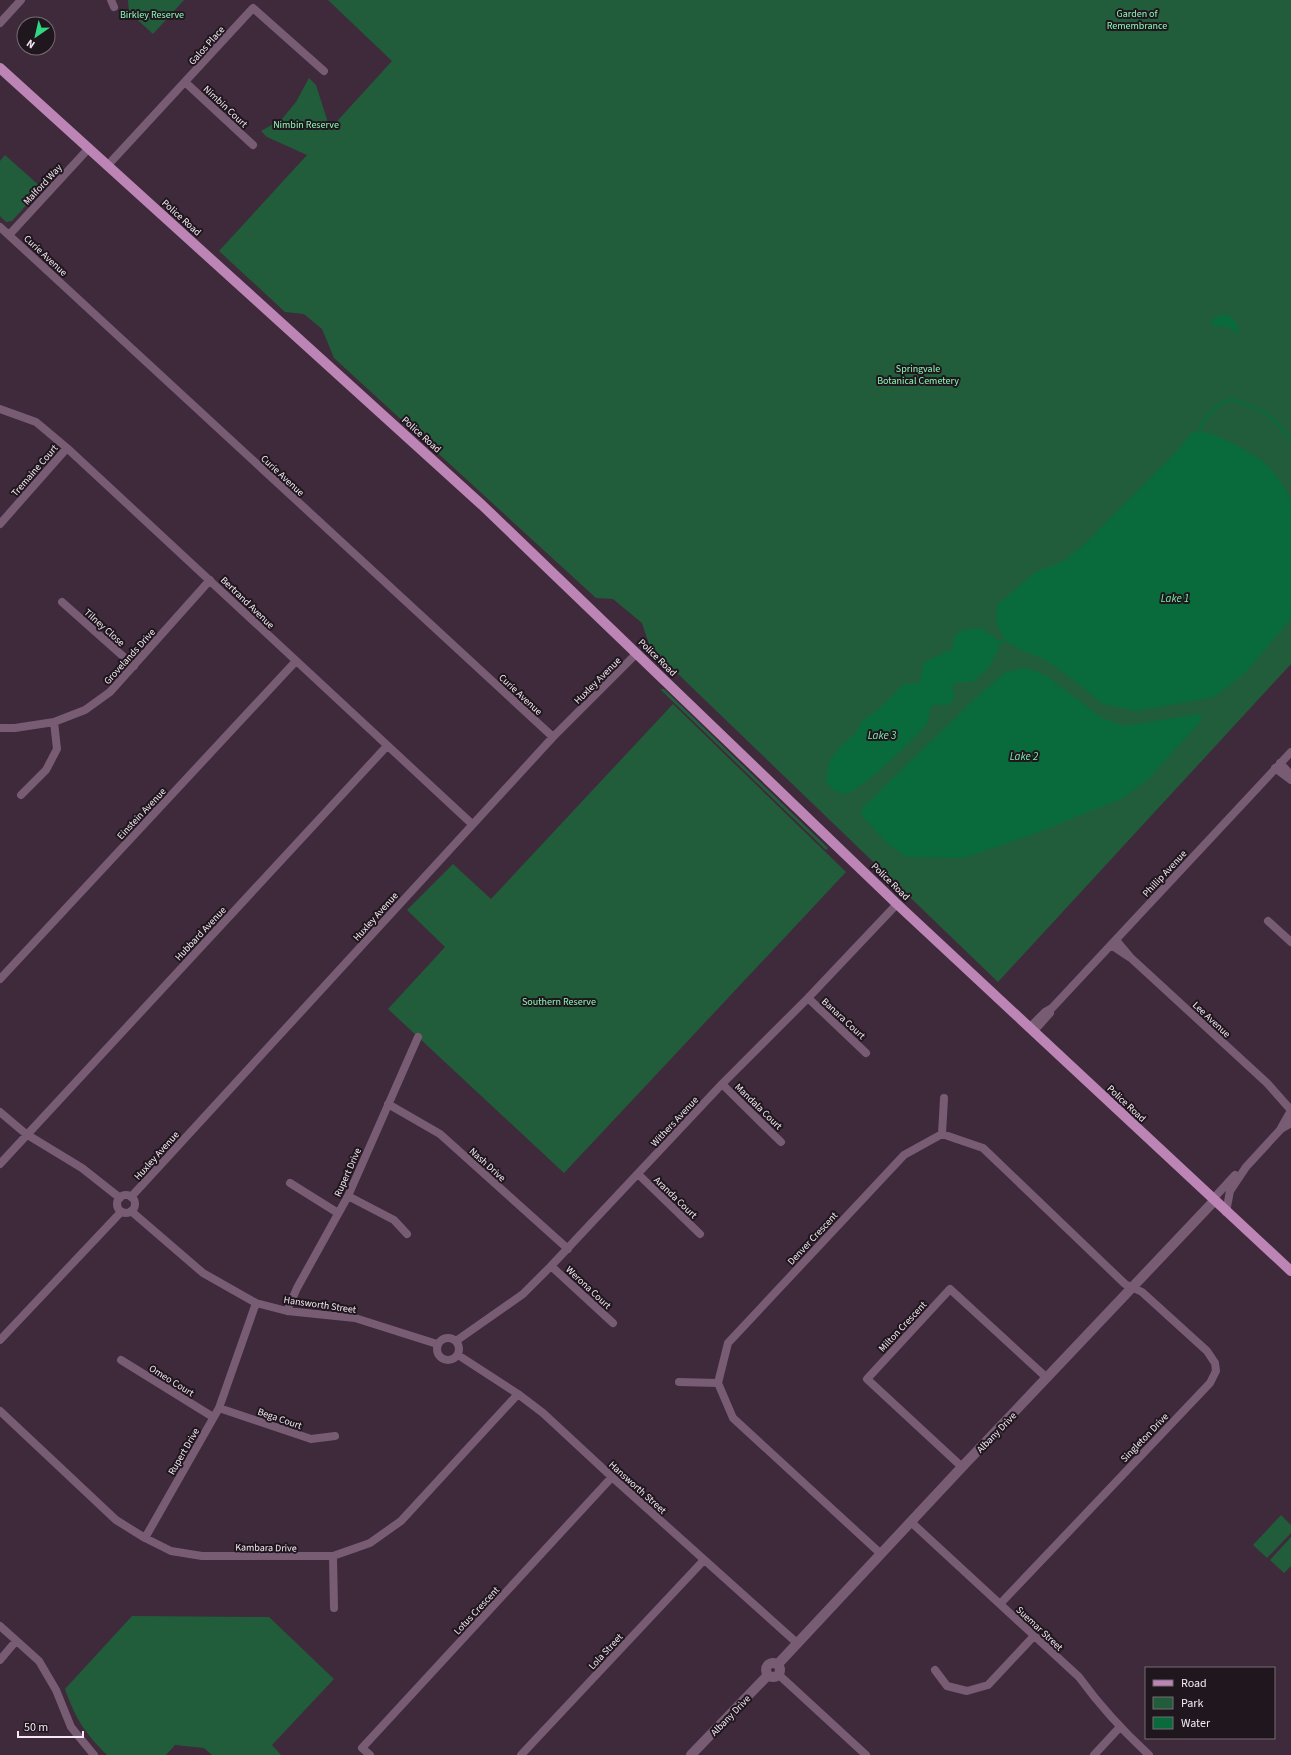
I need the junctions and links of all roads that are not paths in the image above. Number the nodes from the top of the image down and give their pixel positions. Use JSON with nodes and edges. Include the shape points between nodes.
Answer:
{"nodes":[{"id":1,"x":21,"y":0,"type":"edge"},
{"id":2,"x":0,"y":23,"type":"edge"},
{"id":3,"x":0,"y":68,"type":"edge"},
{"id":4,"x":324,"y":71,"type":"dead end"},
{"id":5,"x":185,"y":82,"type":"junction"},
{"id":6,"x":253,"y":144,"type":"dead end"},
{"id":7,"x":89,"y":148,"type":"junction"},
{"id":8,"x":108,"y":165,"type":"junction"},
{"id":9,"x":0,"y":227,"type":"edge"},
{"id":10,"x":9,"y":234,"type":"junction"},
{"id":11,"x":0,"y":409,"type":"edge"},
{"id":12,"x":67,"y":448,"type":"junction"},
{"id":13,"x":0,"y":524,"type":"edge"},
{"id":14,"x":210,"y":580,"type":"junction"},
{"id":15,"x":62,"y":602,"type":"dead end"},
{"id":16,"x":637,"y":653,"type":"junction"},
{"id":17,"x":296,"y":661,"type":"junction"},
{"id":18,"x":134,"y":666,"type":"junction"},
{"id":19,"x":54,"y":722,"type":"junction"},
{"id":20,"x":0,"y":728,"type":"edge"},
{"id":21,"x":553,"y":738,"type":"junction"},
{"id":22,"x":387,"y":746,"type":"junction"},
{"id":23,"x":1291,"y":752,"type":"edge"},
{"id":24,"x":1278,"y":766,"type":"junction"},
{"id":25,"x":1291,"y":775,"type":"edge"},
{"id":26,"x":1291,"y":780,"type":"edge"},
{"id":27,"x":21,"y":795,"type":"dead end"},
{"id":28,"x":472,"y":824,"type":"junction"},
{"id":29,"x":897,"y":904,"type":"junction"},
{"id":30,"x":1268,"y":921,"type":"dead end"},
{"id":31,"x":1114,"y":942,"type":"junction"},
{"id":32,"x":1291,"y":942,"type":"edge"},
{"id":33,"x":0,"y":979,"type":"edge"},
{"id":34,"x":808,"y":998,"type":"junction"},
{"id":35,"x":1031,"y":1030,"type":"junction"},
{"id":36,"x":418,"y":1037,"type":"dead end"},
{"id":37,"x":866,"y":1053,"type":"dead end"},
{"id":38,"x":722,"y":1084,"type":"junction"},
{"id":39,"x":944,"y":1098,"type":"dead end"},
{"id":40,"x":388,"y":1104,"type":"junction"},
{"id":41,"x":1290,"y":1110,"type":"edge"},
{"id":42,"x":0,"y":1112,"type":"edge"},
{"id":43,"x":1291,"y":1123,"type":"edge"},
{"id":44,"x":1281,"y":1129,"type":"junction"},
{"id":45,"x":26,"y":1134,"type":"junction"},
{"id":46,"x":942,"y":1134,"type":"junction"},
{"id":47,"x":781,"y":1142,"type":"dead end"},
{"id":48,"x":0,"y":1164,"type":"edge"},
{"id":49,"x":1246,"y":1167,"type":"junction"},
{"id":50,"x":638,"y":1174,"type":"junction"},
{"id":51,"x":290,"y":1183,"type":"dead end"},
{"id":52,"x":348,"y":1196,"type":"junction"},
{"id":53,"x":131,"y":1197,"type":"junction"},
{"id":54,"x":120,"y":1198,"type":"junction"},
{"id":55,"x":1214,"y":1200,"type":"junction"},
{"id":56,"x":132,"y":1211,"type":"junction"},
{"id":57,"x":121,"y":1212,"type":"junction"},
{"id":58,"x":1226,"y":1212,"type":"junction"},
{"id":59,"x":338,"y":1213,"type":"junction"},
{"id":60,"x":407,"y":1234,"type":"dead end"},
{"id":61,"x":700,"y":1234,"type":"dead end"},
{"id":62,"x":568,"y":1249,"type":"junction"},
{"id":63,"x":551,"y":1266,"type":"junction"},
{"id":64,"x":1291,"y":1271,"type":"edge"},
{"id":65,"x":1131,"y":1287,"type":"junction"},
{"id":66,"x":256,"y":1303,"type":"junction"},
{"id":67,"x":287,"y":1311,"type":"junction"},
{"id":68,"x":613,"y":1323,"type":"dead end"},
{"id":69,"x":0,"y":1340,"type":"edge"},
{"id":70,"x":456,"y":1342,"type":"junction"},
{"id":71,"x":437,"y":1344,"type":"junction"},
{"id":72,"x":458,"y":1355,"type":"junction"},
{"id":73,"x":121,"y":1360,"type":"dead end"},
{"id":74,"x":1047,"y":1378,"type":"junction"},
{"id":75,"x":679,"y":1382,"type":"dead end"},
{"id":76,"x":718,"y":1383,"type":"junction"},
{"id":77,"x":518,"y":1394,"type":"junction"},
{"id":78,"x":219,"y":1408,"type":"junction"},
{"id":79,"x":0,"y":1411,"type":"edge"},
{"id":80,"x":213,"y":1417,"type":"junction"},
{"id":81,"x":335,"y":1436,"type":"dead end"},
{"id":82,"x":962,"y":1467,"type":"junction"},
{"id":83,"x":612,"y":1477,"type":"junction"},
{"id":84,"x":911,"y":1522,"type":"junction"},
{"id":85,"x":145,"y":1538,"type":"junction"},
{"id":86,"x":881,"y":1554,"type":"junction"},
{"id":87,"x":333,"y":1556,"type":"junction"},
{"id":88,"x":704,"y":1560,"type":"junction"},
{"id":89,"x":1000,"y":1604,"type":"junction"},
{"id":90,"x":334,"y":1608,"type":"dead end"},
{"id":91,"x":0,"y":1626,"type":"edge"},
{"id":92,"x":1033,"y":1636,"type":"junction"},
{"id":93,"x":16,"y":1641,"type":"junction"},
{"id":94,"x":797,"y":1643,"type":"junction"},
{"id":95,"x":0,"y":1660,"type":"edge"},
{"id":96,"x":778,"y":1664,"type":"junction"},
{"id":97,"x":934,"y":1670,"type":"dead end"},
{"id":98,"x":768,"y":1675,"type":"junction"},
{"id":99,"x":779,"y":1676,"type":"junction"},
{"id":100,"x":1120,"y":1728,"type":"junction"},
{"id":101,"x":94,"y":1755,"type":"edge"},
{"id":102,"x":370,"y":1755,"type":"edge"},
{"id":103,"x":521,"y":1755,"type":"edge"},
{"id":104,"x":691,"y":1755,"type":"edge"},
{"id":105,"x":866,"y":1755,"type":"edge"},
{"id":106,"x":1094,"y":1755,"type":"edge"},
{"id":107,"x":1149,"y":1755,"type":"edge"}],
"edges":[{"from":1,"to":2,"type":"street"},
{"from":3,"to":7,"type":"main road","name":"Police Road"},
{"from":4,"to":5,"type":"street","name":"Galos Place","via":[[253,8]]},
{"from":5,"to":6,"type":"street","name":"Nimbin Court"},
{"from":5,"to":8,"type":"street","name":"Galos Place"},
{"from":7,"to":8,"type":"main road","name":"Police Road"},
{"from":7,"to":10,"type":"street","name":"Malford Way"},
{"from":8,"to":16,"type":"main road","name":"Police Road","via":[[482,505]]},
{"from":9,"to":10,"type":"street","name":"Curie Avenue"},
{"from":10,"to":21,"type":"street","name":"Curie Avenue"},
{"from":11,"to":12,"type":"street","name":"Bertrand Avenue","via":[[36,422]]},
{"from":12,"to":13,"type":"street","name":"Tremaine Court"},
{"from":12,"to":14,"type":"street","name":"Bertrand Avenue"},
{"from":14,"to":17,"type":"street","name":"Bertrand Avenue"},
{"from":14,"to":18,"type":"street","name":"Grovelands Drive"},
{"from":15,"to":18,"type":"street","name":"Tilney Close"},
{"from":16,"to":21,"type":"street","name":"Huxley Avenue"},
{"from":16,"to":29,"type":"main road","name":"Police Road"},
{"from":17,"to":22,"type":"street","name":"Bertrand Avenue"},
{"from":17,"to":33,"type":"street","name":"Einstein Avenue"},
{"from":18,"to":19,"type":"street","name":"Grovelands Drive","via":[[110,692],[85,710]]},
{"from":19,"to":20,"type":"street","name":"Grovelands Drive"},
{"from":19,"to":27,"type":"street","via":[[57,749],[46,770]]},
{"from":21,"to":28,"type":"street","name":"Huxley Avenue"},
{"from":22,"to":28,"type":"street","name":"Bertrand Avenue"},
{"from":22,"to":45,"type":"street","name":"Hubbard Avenue"},
{"from":23,"to":24,"type":"street","name":"Phillip Avenue"},
{"from":24,"to":25,"type":"street"},
{"from":24,"to":26,"type":"street"},
{"from":24,"to":31,"type":"street","name":"Phillip Avenue"},
{"from":28,"to":53,"type":"street","name":"Huxley Avenue"},
{"from":29,"to":34,"type":"street","name":"Withers Avenue"},
{"from":29,"to":35,"type":"main road","name":"Police Road"},
{"from":30,"to":32,"type":"street"},
{"from":31,"to":35,"type":"street","name":"Phillip Avenue","via":[[1052,1008],[1049,1016]]},
{"from":31,"to":41,"type":"street","name":"Lee Avenue","via":[[1279,1095]]},
{"from":34,"to":37,"type":"street","name":"Banara Court"},
{"from":34,"to":38,"type":"street","name":"Withers Avenue"},
{"from":35,"to":55,"type":"main road","name":"Police Road"},
{"from":36,"to":40,"type":"street","name":"Rupert Drive"},
{"from":38,"to":47,"type":"street","name":"Mandala Court"},
{"from":38,"to":50,"type":"street","name":"Withers Avenue"},
{"from":39,"to":46,"type":"street"},
{"from":40,"to":52,"type":"street","name":"Rupert Drive"},
{"from":40,"to":62,"type":"street","name":"Nash Drive","via":[[440,1134]]},
{"from":41,"to":44,"type":"street"},
{"from":42,"to":45,"type":"street"},
{"from":43,"to":44,"type":"street"},
{"from":44,"to":49,"type":"street"},
{"from":45,"to":48,"type":"street","name":"Hubbard Avenue"},
{"from":45,"to":54,"type":"street","via":[[82,1168]]},
{"from":46,"to":65,"type":"street","via":[[984,1148]]},
{"from":46,"to":76,"type":"street","name":"Denver Crescent","via":[[904,1154],[728,1343]]},
{"from":49,"to":55,"type":"street","via":[[1239,1171]]},
{"from":49,"to":58,"type":"street","via":[[1230,1191]]},
{"from":50,"to":61,"type":"street","name":"Aranda Court"},
{"from":50,"to":62,"type":"street","name":"Withers Avenue"},
{"from":51,"to":59,"type":"street"},
{"from":52,"to":59,"type":"street","name":"Rupert Drive"},
{"from":52,"to":60,"type":"street","via":[[394,1220]]},
{"from":53,"to":54,"type":"street","via":[[125,1195]]},
{"from":53,"to":56,"type":"street","via":[[135,1203]]},
{"from":54,"to":57,"type":"street","via":[[117,1206]]},
{"from":55,"to":58,"type":"main road","name":"Police Road"},
{"from":55,"to":65,"type":"street","name":"Albany Drive"},
{"from":56,"to":57,"type":"street"},
{"from":56,"to":66,"type":"street","name":"Hansworth Street","via":[[203,1273]]},
{"from":57,"to":69,"type":"street"},
{"from":58,"to":64,"type":"main road","name":"Police Road"},
{"from":59,"to":67,"type":"street","name":"Rupert Drive","via":[[296,1288]]},
{"from":62,"to":63,"type":"street","name":"Withers Avenue"},
{"from":63,"to":68,"type":"street","name":"Werona Court"},
{"from":63,"to":70,"type":"street","name":"Withers Avenue","via":[[523,1294]]},
{"from":65,"to":74,"type":"street","name":"Albany Drive"},
{"from":65,"to":89,"type":"street","name":"Singleton Drive","via":[[1142,1292],[1207,1351],[1215,1363],[1216,1371],[1210,1383]]},
{"from":66,"to":67,"type":"street","name":"Hansworth Street"},
{"from":66,"to":78,"type":"street","name":"Rupert Drive"},
{"from":67,"to":71,"type":"street","name":"Hansworth Street","via":[[355,1318]]},
{"from":70,"to":71,"type":"street","via":[[446,1338]]},
{"from":70,"to":72,"type":"street"},
{"from":71,"to":72,"type":"street","via":[[437,1354],[442,1359],[452,1360]]},
{"from":72,"to":77,"type":"street","name":"Hansworth Street"},
{"from":73,"to":80,"type":"street","name":"Omeo Court"},
{"from":74,"to":82,"type":"street","name":"Albany Drive"},
{"from":74,"to":82,"type":"street","name":"Milton Crescent","via":[[950,1289],[867,1379]]},
{"from":75,"to":76,"type":"street"},
{"from":76,"to":86,"type":"street","via":[[733,1418]]},
{"from":77,"to":83,"type":"street","name":"Hansworth Street","via":[[543,1413]]},
{"from":77,"to":87,"type":"street","name":"Kambara Drive","via":[[401,1521],[370,1543]]},
{"from":78,"to":80,"type":"street","name":"Rupert Drive"},
{"from":78,"to":81,"type":"street","name":"Bega Court","via":[[311,1439]]},
{"from":79,"to":85,"type":"street","name":"Kambara Drive","via":[[116,1520]]},
{"from":80,"to":85,"type":"street","name":"Rupert Drive"},
{"from":82,"to":84,"type":"street","name":"Albany Drive"},
{"from":83,"to":88,"type":"street","name":"Hansworth Street"},
{"from":83,"to":102,"type":"street","name":"Lotus Crescent","via":[[362,1748]]},
{"from":84,"to":86,"type":"street","name":"Albany Drive"},
{"from":84,"to":89,"type":"street","name":"Suemar Street"},
{"from":85,"to":87,"type":"street","name":"Kambara Drive","via":[[171,1551],[202,1556]]},
{"from":86,"to":94,"type":"street","name":"Albany Drive"},
{"from":87,"to":90,"type":"street"},
{"from":88,"to":94,"type":"street","name":"Hansworth Street"},
{"from":88,"to":103,"type":"street","name":"Lola Street"},
{"from":89,"to":92,"type":"street","name":"Suemar Street"},
{"from":91,"to":93,"type":"street"},
{"from":92,"to":97,"type":"street","via":[[988,1685],[967,1691],[947,1686]]},
{"from":92,"to":100,"type":"street","name":"Suemar Street","via":[[1079,1677],[1098,1704]]},
{"from":93,"to":95,"type":"street"},
{"from":93,"to":101,"type":"street","via":[[39,1661],[56,1690],[71,1727]]},
{"from":94,"to":96,"type":"street","name":"Albany Drive"},
{"from":96,"to":98,"type":"street","via":[[769,1664],[766,1668]]},
{"from":96,"to":99,"type":"street","via":[[781,1669]]},
{"from":98,"to":99,"type":"street","via":[[772,1678]]},
{"from":98,"to":104,"type":"street","name":"Albany Drive"},
{"from":99,"to":105,"type":"street"},
{"from":100,"to":106,"type":"street"},
{"from":100,"to":107,"type":"street","name":"Suemar Street"}]}
